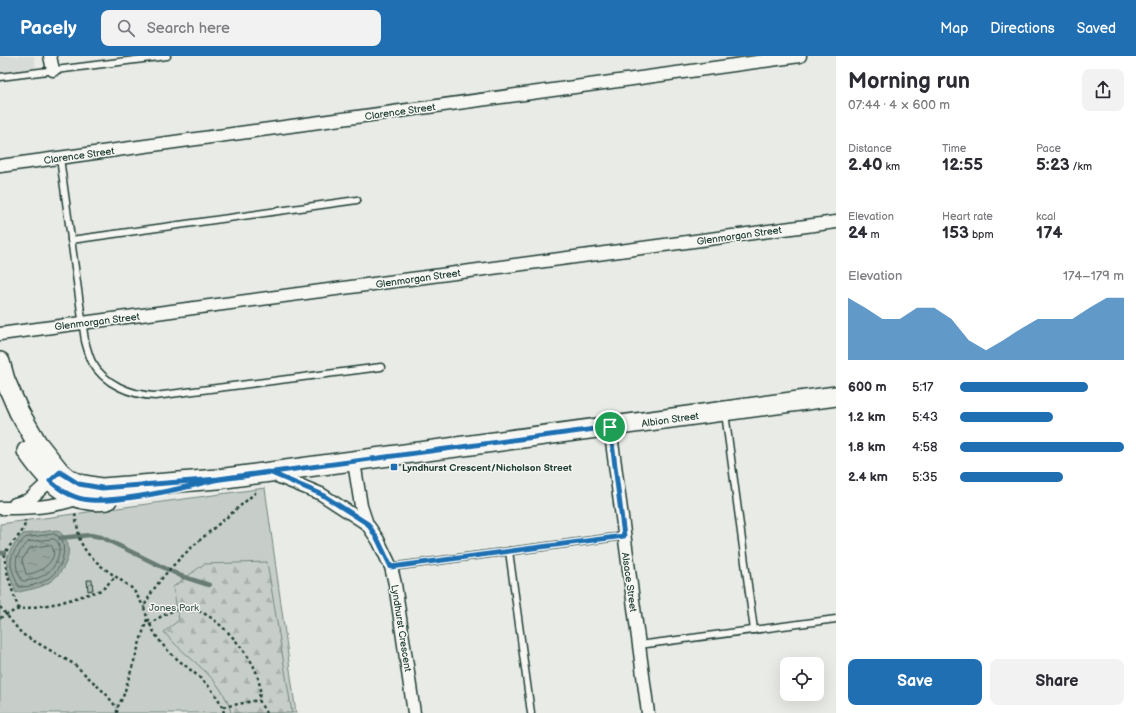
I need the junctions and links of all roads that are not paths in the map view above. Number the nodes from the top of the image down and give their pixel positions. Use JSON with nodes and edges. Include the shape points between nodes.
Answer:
{"nodes":[{"id":1,"x":50,"y":56,"type":"edge"},
{"id":2,"x":167,"y":56,"type":"edge"},
{"id":3,"x":800,"y":56,"type":"edge"},
{"id":4,"x":52,"y":70,"type":"junction"},
{"id":5,"x":0,"y":77,"type":"edge"},
{"id":6,"x":60,"y":158,"type":"junction"},
{"id":7,"x":0,"y":166,"type":"edge"},
{"id":8,"x":357,"y":200,"type":"dead end"},
{"id":9,"x":836,"y":222,"type":"edge"},
{"id":10,"x":71,"y":240,"type":"junction"},
{"id":11,"x":83,"y":323,"type":"junction"},
{"id":12,"x":0,"y":334,"type":"edge"},
{"id":13,"x":0,"y":362,"type":"edge"},
{"id":14,"x":381,"y":367,"type":"dead end"},
{"id":15,"x":0,"y":395,"type":"edge"},
{"id":16,"x":836,"y":396,"type":"edge"},
{"id":17,"x":725,"y":412,"type":"junction"},
{"id":18,"x":610,"y":427,"type":"junction"},
{"id":19,"x":354,"y":462,"type":"junction"},
{"id":20,"x":55,"y":476,"type":"junction"},
{"id":21,"x":218,"y":479,"type":"junction"},
{"id":22,"x":265,"y":479,"type":"junction"},
{"id":23,"x":73,"y":501,"type":"junction"},
{"id":24,"x":0,"y":508,"type":"edge"},
{"id":25,"x":368,"y":524,"type":"junction"},
{"id":26,"x":624,"y":536,"type":"junction"},
{"id":27,"x":509,"y":551,"type":"junction"},
{"id":28,"x":391,"y":567,"type":"junction"},
{"id":29,"x":836,"y":619,"type":"edge"},
{"id":30,"x":754,"y":630,"type":"junction"},
{"id":31,"x":639,"y":645,"type":"junction"},
{"id":32,"x":414,"y":713,"type":"edge"},
{"id":33,"x":531,"y":713,"type":"edge"},
{"id":34,"x":648,"y":713,"type":"edge"}],
"edges":[{"from":1,"to":4,"type":"street"},
{"from":2,"to":4,"type":"lane"},
{"from":3,"to":6,"type":"street","name":"Clarence Street"},
{"from":4,"to":5,"type":"lane"},
{"from":6,"to":7,"type":"street","name":"Clarence Street"},
{"from":6,"to":10,"type":"lane"},
{"from":8,"to":10,"type":"lane"},
{"from":9,"to":11,"type":"street","name":"Glenmorgan Street"},
{"from":10,"to":11,"type":"lane"},
{"from":11,"to":12,"type":"street","name":"Glenmorgan Street"},
{"from":11,"to":14,"type":"lane","via":[[85,341],[92,361],[101,375],[113,384],[145,396]]},
{"from":13,"to":20,"type":"main road","via":[[19,412]]},
{"from":15,"to":20,"type":"main road","via":[[22,444]]},
{"from":16,"to":17,"type":"main road","name":"Albion Street"},
{"from":17,"to":18,"type":"main road","name":"Albion Street"},
{"from":17,"to":30,"type":"lane"},
{"from":18,"to":19,"type":"main road","name":"Albion Street"},
{"from":18,"to":26,"type":"street","name":"Alsace Street"},
{"from":19,"to":22,"type":"main road","name":"Albion Street"},
{"from":19,"to":25,"type":"street","name":"Lyndhurst Crescent","via":[[361,506]]},
{"from":20,"to":21,"type":"main road","name":"Albion Street","via":[[102,488]]},
{"from":20,"to":23,"type":"main road"},
{"from":20,"to":24,"type":"street","name":"Albion Street","via":[[29,500]]},
{"from":21,"to":22,"type":"main road","name":"Albion Street"},
{"from":21,"to":23,"type":"main road","name":"Albion Street","via":[[126,497]]},
{"from":22,"to":25,"type":"street","name":"Lyndhurst Crescent","via":[[321,494]]},
{"from":23,"to":24,"type":"street","name":"Albion Street","via":[[40,508]]},
{"from":25,"to":28,"type":"street","name":"Lyndhurst Crescent"},
{"from":26,"to":27,"type":"lane"},
{"from":26,"to":31,"type":"street","name":"Alsace Street"},
{"from":27,"to":28,"type":"lane"},
{"from":27,"to":33,"type":"lane"},
{"from":28,"to":32,"type":"street","name":"Lyndhurst Crescent","via":[[398,598]]},
{"from":29,"to":30,"type":"lane"},
{"from":30,"to":31,"type":"lane"},
{"from":31,"to":34,"type":"street","name":"Alsace Street"}]}
